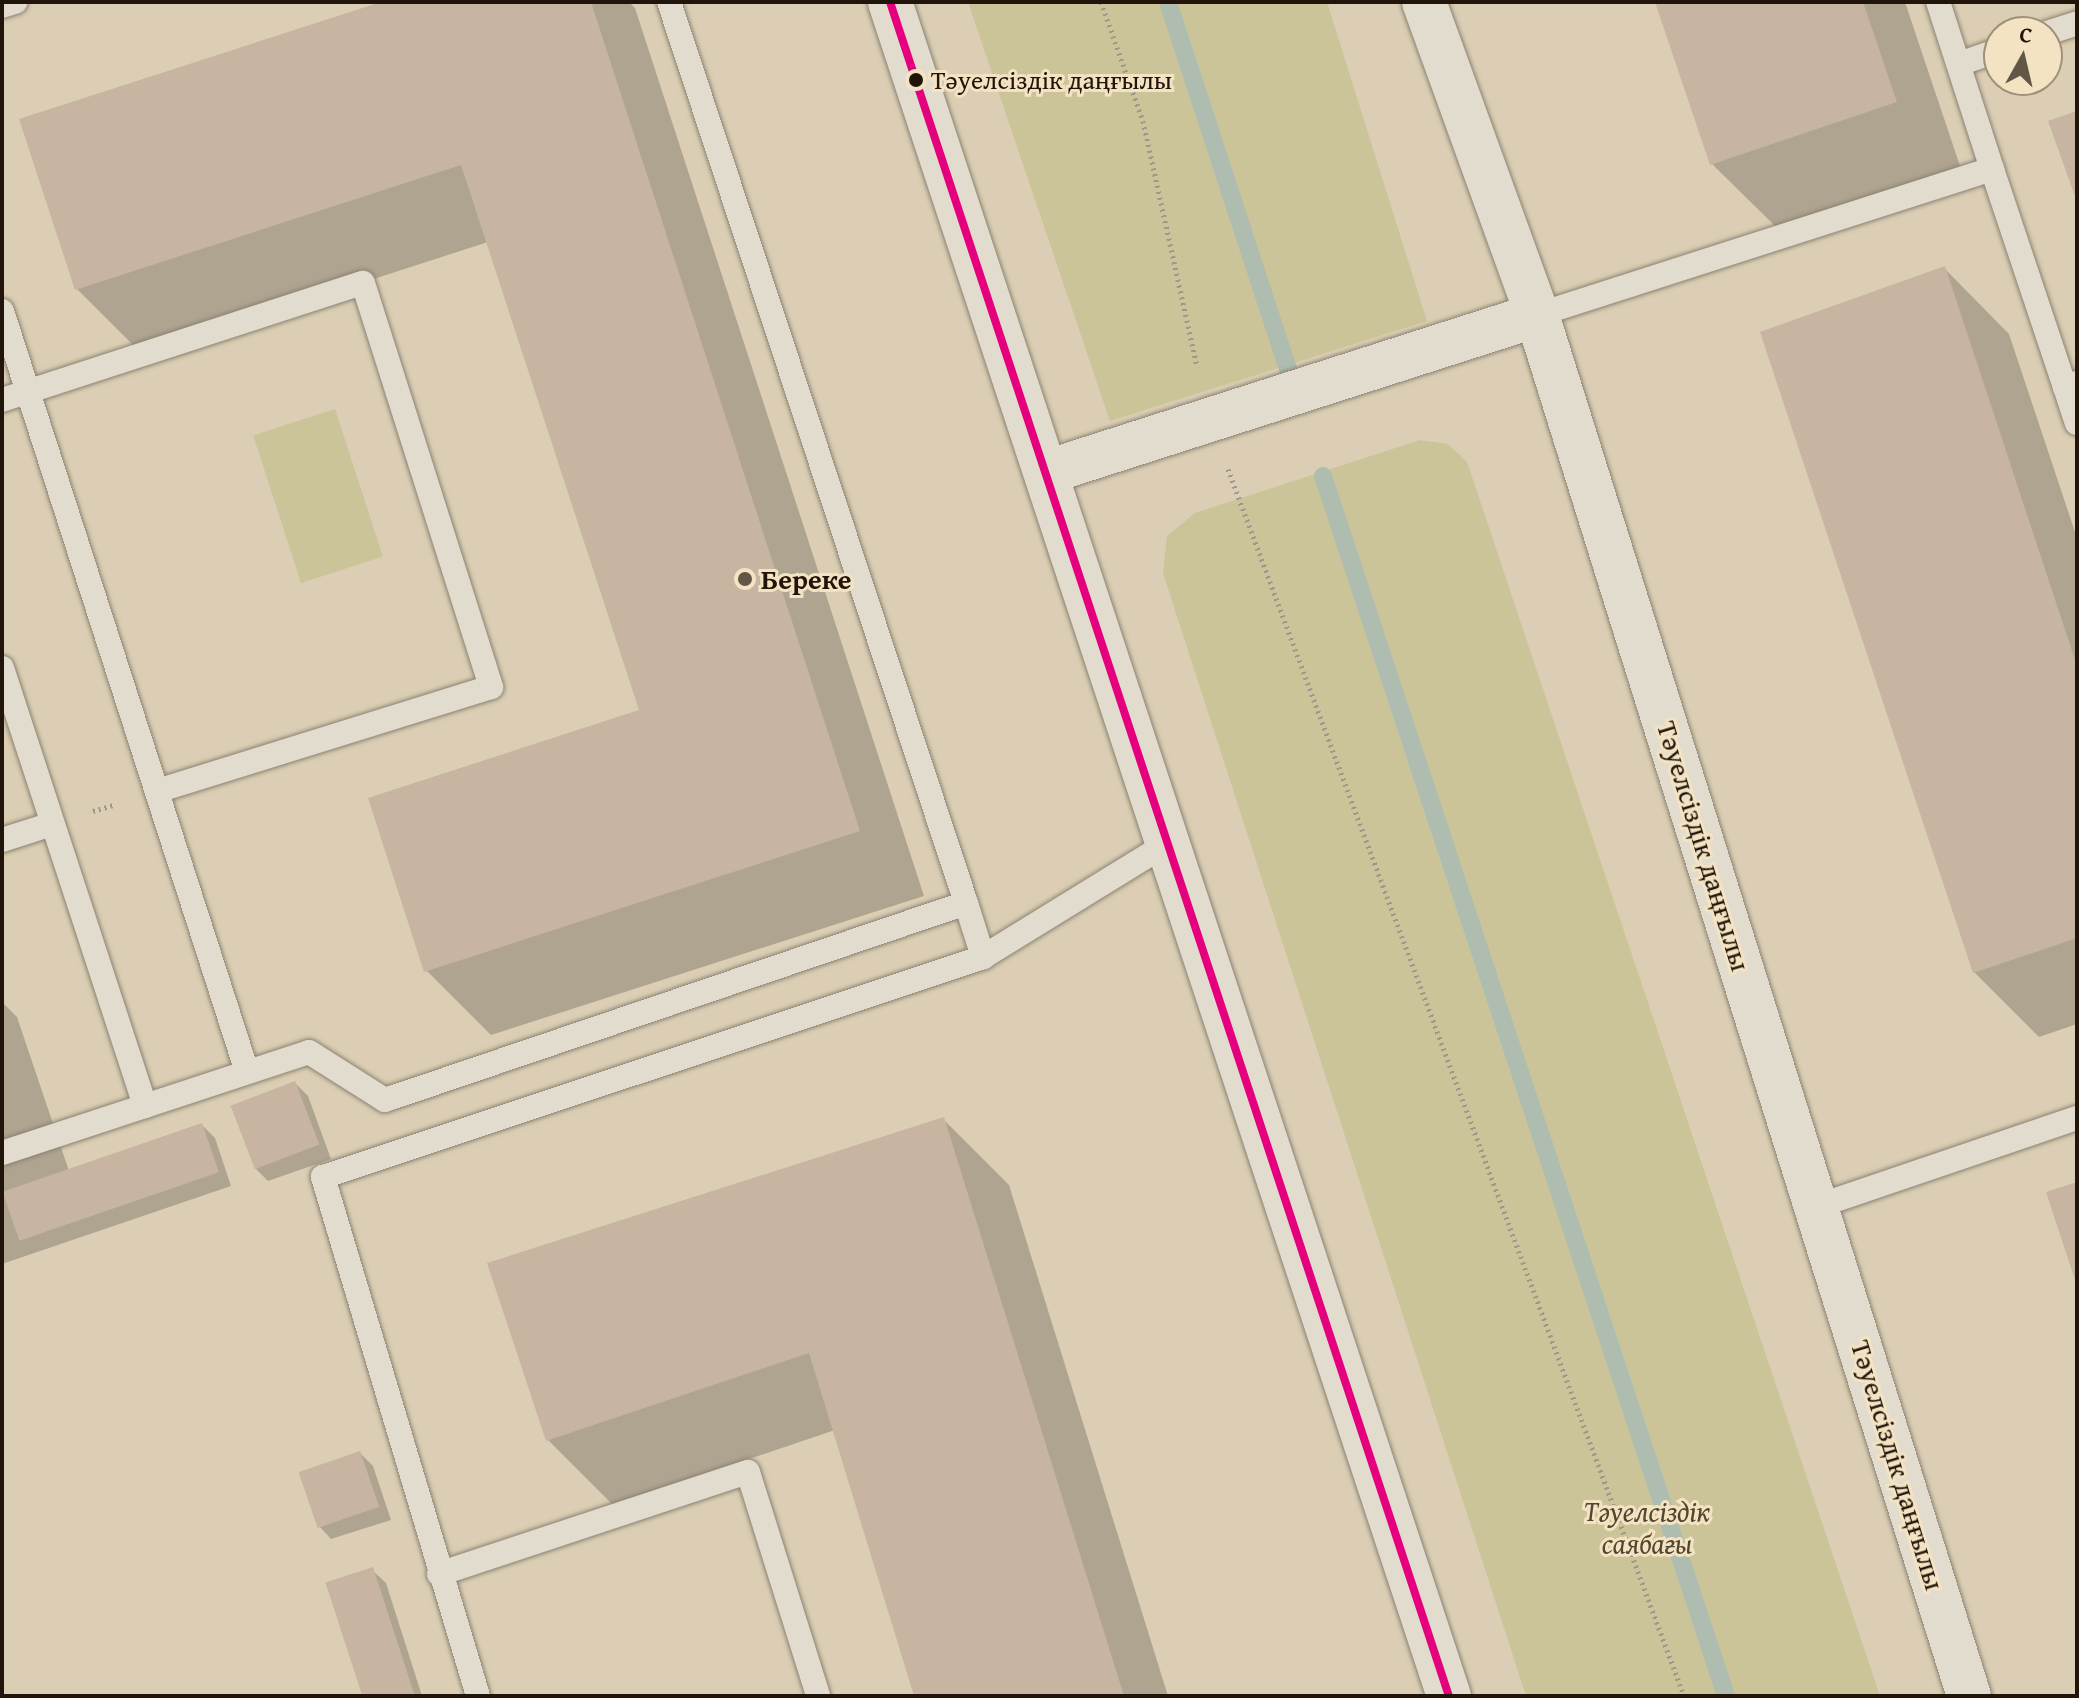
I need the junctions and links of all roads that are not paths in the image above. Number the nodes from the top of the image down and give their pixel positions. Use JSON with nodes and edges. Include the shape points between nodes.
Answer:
{"nodes":[{"id":1,"x":15,"y":2,"type":"edge"},
{"id":2,"x":669,"y":2,"type":"edge"},
{"id":3,"x":890,"y":2,"type":"edge"},
{"id":4,"x":1424,"y":2,"type":"edge"},
{"id":5,"x":1938,"y":2,"type":"edge"},
{"id":6,"x":2,"y":6,"type":"edge"},
{"id":7,"x":1983,"y":56,"type":"edge"},
{"id":8,"x":1959,"y":64,"type":"junction"},
{"id":9,"x":1992,"y":169,"type":"junction"},
{"id":10,"x":2,"y":311,"type":"edge"},
{"id":11,"x":1537,"y":315,"type":"junction"},
{"id":12,"x":2071,"y":385,"type":"edge"},
{"id":13,"x":27,"y":392,"type":"junction"},
{"id":14,"x":2,"y":400,"type":"edge"},
{"id":15,"x":2077,"y":423,"type":"edge"},
{"id":16,"x":1050,"y":471,"type":"junction"},
{"id":17,"x":2,"y":668,"type":"edge"},
{"id":18,"x":157,"y":791,"type":"junction"},
{"id":19,"x":52,"y":824,"type":"junction"},
{"id":20,"x":2,"y":840,"type":"edge"},
{"id":21,"x":1167,"y":844,"type":"junction"},
{"id":22,"x":966,"y":903,"type":"junction"},
{"id":23,"x":983,"y":957,"type":"junction"},
{"id":24,"x":247,"y":1072,"type":"junction"},
{"id":25,"x":145,"y":1106,"type":"junction"},
{"id":26,"x":2077,"y":1118,"type":"edge"},
{"id":27,"x":2,"y":1153,"type":"edge"},
{"id":28,"x":1818,"y":1206,"type":"junction"},
{"id":29,"x":439,"y":1574,"type":"junction"},
{"id":30,"x":478,"y":1696,"type":"edge"},
{"id":31,"x":818,"y":1696,"type":"edge"},
{"id":32,"x":1449,"y":1696,"type":"edge"},
{"id":33,"x":1969,"y":1696,"type":"edge"}],
"edges":[{"from":1,"to":6,"type":"lane"},
{"from":2,"to":22,"type":"lane"},
{"from":3,"to":16,"type":"street"},
{"from":4,"to":11,"type":"street","name":"Тәуелсіздік даңғылы"},
{"from":5,"to":8,"type":"lane"},
{"from":7,"to":8,"type":"lane"},
{"from":8,"to":9,"type":"lane"},
{"from":9,"to":11,"type":"lane"},
{"from":9,"to":12,"type":"lane"},
{"from":10,"to":13,"type":"lane"},
{"from":11,"to":16,"type":"street"},
{"from":11,"to":28,"type":"street","name":"Тәуелсіздік даңғылы"},
{"from":12,"to":15,"type":"lane"},
{"from":13,"to":14,"type":"lane"},
{"from":13,"to":18,"type":"lane"},
{"from":13,"to":18,"type":"lane","via":[[363,283],[491,687]]},
{"from":16,"to":21,"type":"street"},
{"from":17,"to":19,"type":"lane"},
{"from":18,"to":24,"type":"lane"},
{"from":19,"to":20,"type":"lane"},
{"from":19,"to":25,"type":"lane"},
{"from":21,"to":23,"type":"lane"},
{"from":21,"to":32,"type":"street"},
{"from":22,"to":23,"type":"lane"},
{"from":22,"to":24,"type":"lane","via":[[385,1100],[309,1052]]},
{"from":23,"to":29,"type":"lane","via":[[323,1177]]},
{"from":24,"to":25,"type":"lane"},
{"from":25,"to":27,"type":"lane"},
{"from":26,"to":28,"type":"lane"},
{"from":28,"to":33,"type":"street","name":"Тәуелсіздік даңғылы"},
{"from":29,"to":30,"type":"lane"},
{"from":29,"to":31,"type":"lane","via":[[748,1472]]}]}
